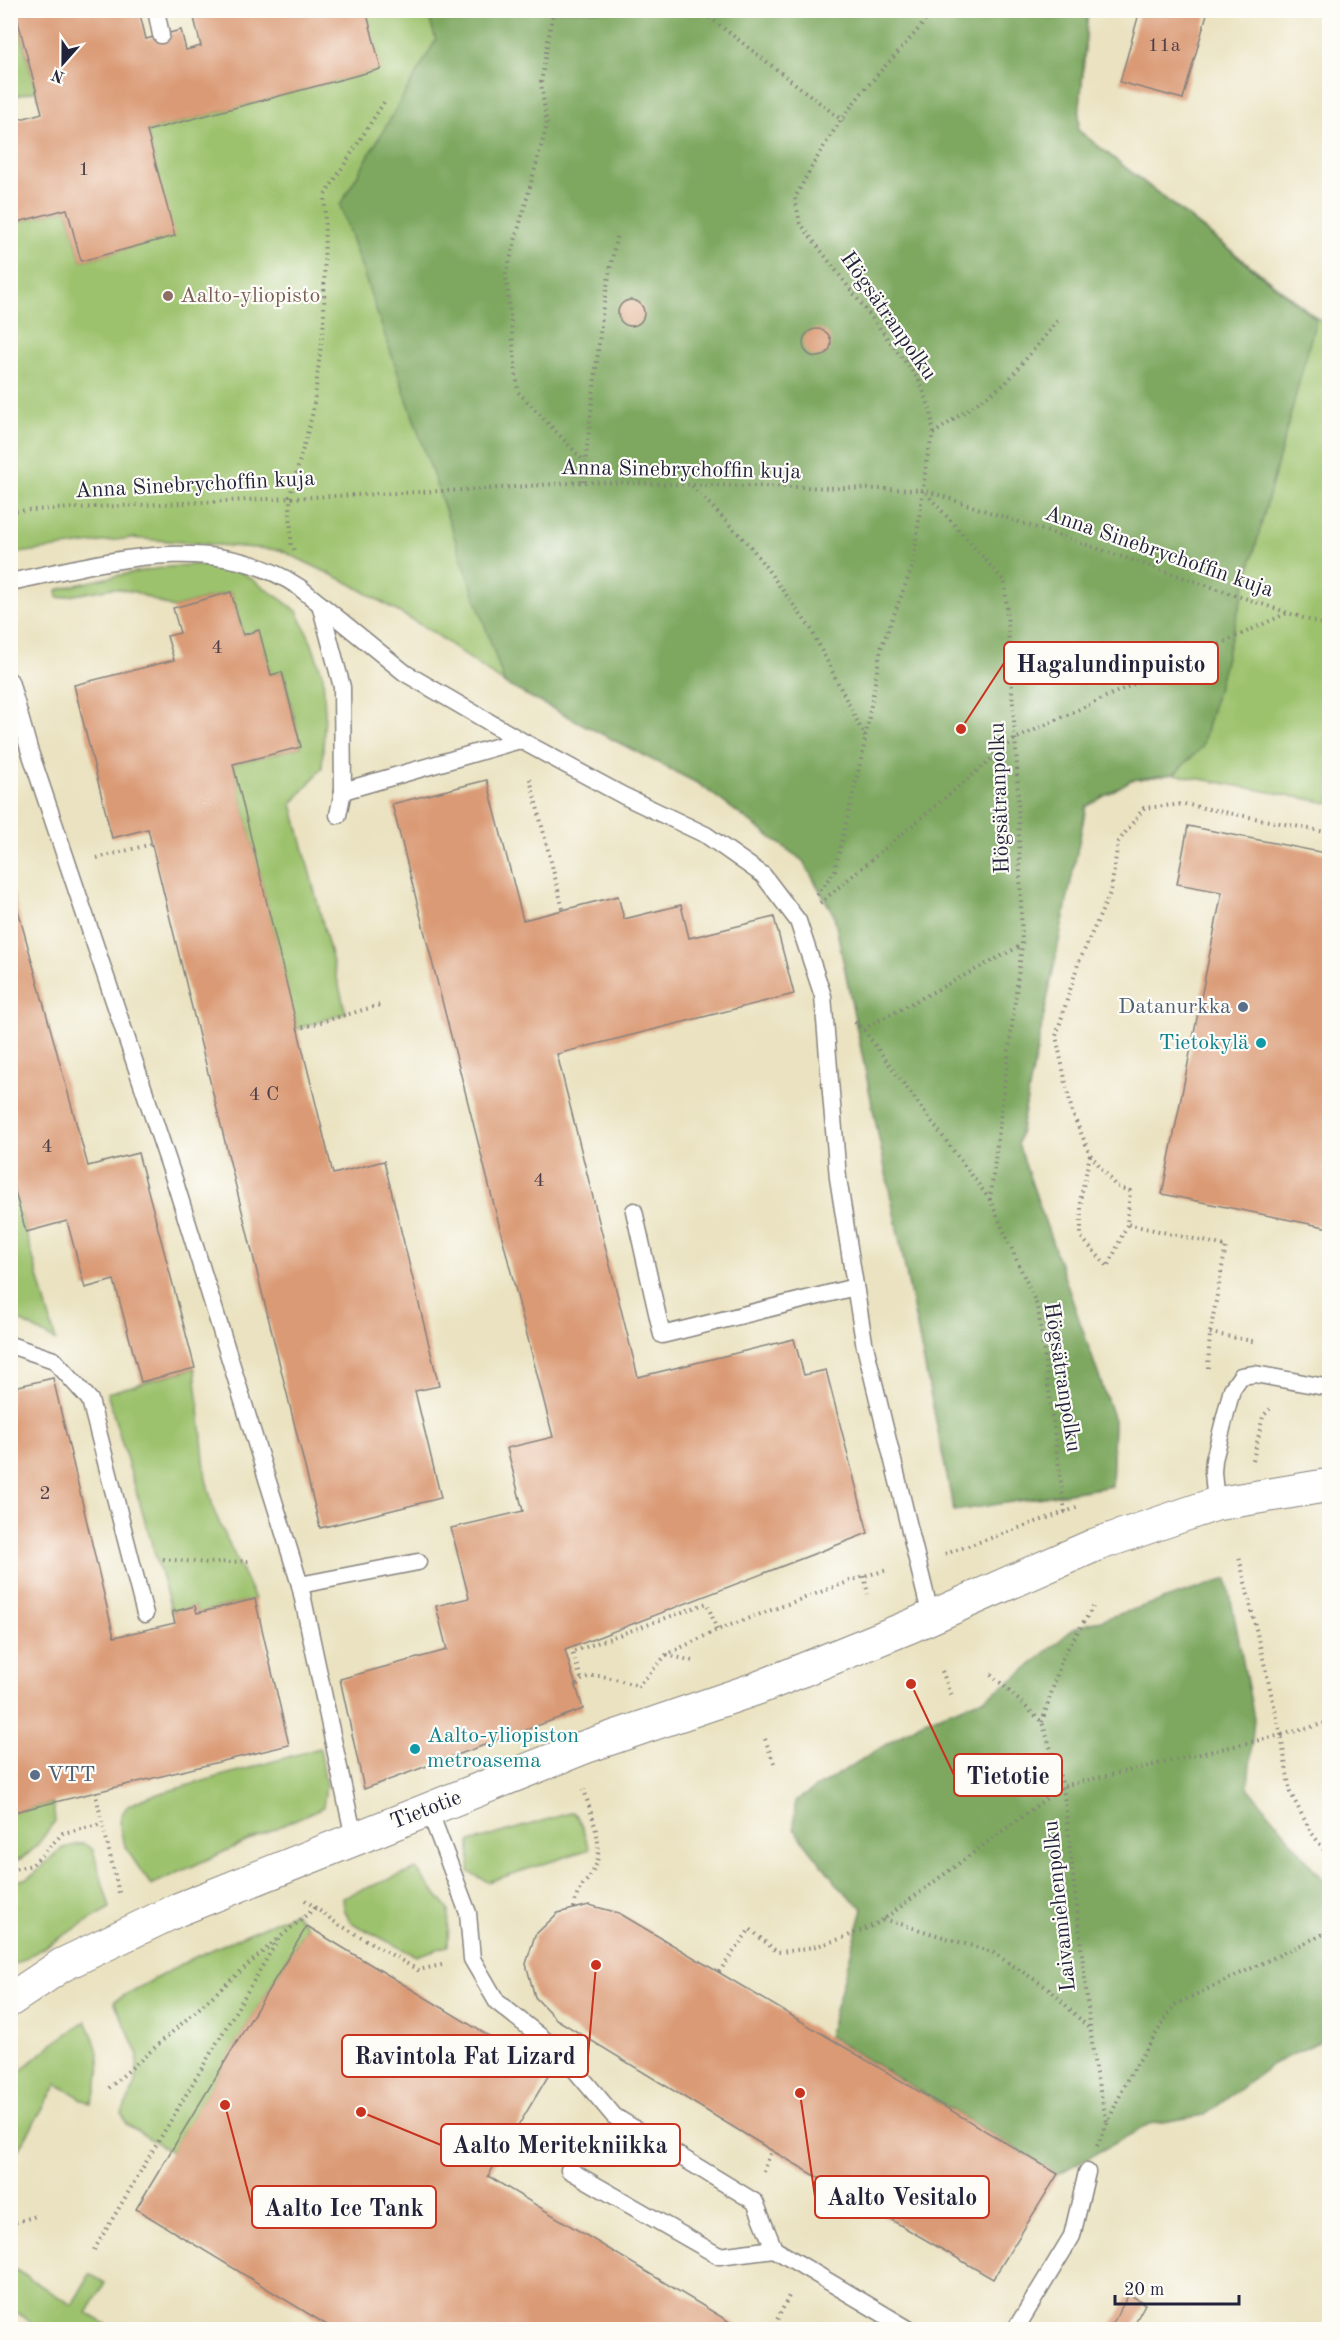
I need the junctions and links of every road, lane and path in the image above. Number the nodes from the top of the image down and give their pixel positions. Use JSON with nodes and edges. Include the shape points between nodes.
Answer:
{"nodes":[{"id":1,"x":156,"y":10,"type":"edge"},
{"id":2,"x":553,"y":10,"type":"edge"},
{"id":3,"x":699,"y":10,"type":"edge"},
{"id":4,"x":933,"y":10,"type":"edge"},
{"id":5,"x":161,"y":35,"type":"dead end"},
{"id":6,"x":386,"y":99,"type":"dead end"},
{"id":7,"x":843,"y":121,"type":"junction"},
{"id":8,"x":617,"y":233,"type":"dead end"},
{"id":9,"x":1058,"y":320,"type":"dead end"},
{"id":10,"x":933,"y":434,"type":"junction"},
{"id":11,"x":585,"y":462,"type":"junction"},
{"id":12,"x":583,"y":482,"type":"junction"},
{"id":13,"x":692,"y":485,"type":"junction"},
{"id":14,"x":924,"y":490,"type":"junction"},
{"id":15,"x":290,"y":496,"type":"junction"},
{"id":16,"x":10,"y":511,"type":"edge"},
{"id":17,"x":10,"y":582,"type":"edge"},
{"id":18,"x":320,"y":604,"type":"junction"},
{"id":19,"x":1287,"y":613,"type":"junction"},
{"id":20,"x":1329,"y":627,"type":"edge"},
{"id":21,"x":10,"y":681,"type":"edge"},
{"id":22,"x":865,"y":738,"type":"junction"},
{"id":23,"x":1015,"y":739,"type":"junction"},
{"id":24,"x":520,"y":740,"type":"junction"},
{"id":25,"x":343,"y":791,"type":"junction"},
{"id":26,"x":338,"y":815,"type":"dead end"},
{"id":27,"x":1329,"y":833,"type":"edge"},
{"id":28,"x":152,"y":844,"type":"dead end"},
{"id":29,"x":126,"y":852,"type":"dead end"},
{"id":30,"x":563,"y":909,"type":"dead end"},
{"id":31,"x":798,"y":921,"type":"junction"},
{"id":32,"x":1022,"y":945,"type":"junction"},
{"id":33,"x":823,"y":996,"type":"junction"},
{"id":34,"x":380,"y":1005,"type":"dead end"},
{"id":35,"x":297,"y":1029,"type":"dead end"},
{"id":36,"x":863,"y":1029,"type":"junction"},
{"id":37,"x":1090,"y":1154,"type":"junction"},
{"id":38,"x":990,"y":1200,"type":"junction"},
{"id":39,"x":634,"y":1210,"type":"dead end"},
{"id":40,"x":1127,"y":1224,"type":"junction"},
{"id":41,"x":855,"y":1287,"type":"junction"},
{"id":42,"x":10,"y":1345,"type":"edge"},
{"id":43,"x":1207,"y":1371,"type":"dead end"},
{"id":44,"x":1329,"y":1388,"type":"edge"},
{"id":45,"x":1278,"y":1407,"type":"dead end"},
{"id":46,"x":1251,"y":1467,"type":"dead end"},
{"id":47,"x":1329,"y":1485,"type":"edge"},
{"id":48,"x":1216,"y":1504,"type":"junction"},
{"id":49,"x":1065,"y":1512,"type":"dead end"},
{"id":50,"x":1239,"y":1557,"type":"dead end"},
{"id":51,"x":158,"y":1559,"type":"dead end"},
{"id":52,"x":249,"y":1561,"type":"dead end"},
{"id":53,"x":418,"y":1562,"type":"dead end"},
{"id":54,"x":864,"y":1576,"type":"dead end"},
{"id":55,"x":300,"y":1585,"type":"junction"},
{"id":56,"x":868,"y":1594,"type":"dead end"},
{"id":57,"x":1093,"y":1607,"type":"dead end"},
{"id":58,"x":145,"y":1614,"type":"dead end"},
{"id":59,"x":931,"y":1617,"type":"junction"},
{"id":60,"x":717,"y":1630,"type":"dead end"},
{"id":61,"x":666,"y":1655,"type":"dead end"},
{"id":62,"x":693,"y":1661,"type":"dead end"},
{"id":63,"x":942,"y":1671,"type":"dead end"},
{"id":64,"x":991,"y":1674,"type":"dead end"},
{"id":65,"x":581,"y":1678,"type":"junction"},
{"id":66,"x":577,"y":1685,"type":"dead end"},
{"id":67,"x":639,"y":1686,"type":"dead end"},
{"id":68,"x":952,"y":1696,"type":"dead end"},
{"id":69,"x":1042,"y":1722,"type":"junction"},
{"id":70,"x":1329,"y":1722,"type":"edge"},
{"id":71,"x":1281,"y":1735,"type":"junction"},
{"id":72,"x":765,"y":1738,"type":"dead end"},
{"id":73,"x":774,"y":1763,"type":"dead end"},
{"id":74,"x":1064,"y":1786,"type":"junction"},
{"id":75,"x":584,"y":1789,"type":"dead end"},
{"id":76,"x":95,"y":1792,"type":"dead end"},
{"id":77,"x":429,"y":1810,"type":"junction"},
{"id":78,"x":103,"y":1824,"type":"junction"},
{"id":79,"x":354,"y":1838,"type":"junction"},
{"id":80,"x":1329,"y":1858,"type":"edge"},
{"id":81,"x":10,"y":1869,"type":"edge"},
{"id":82,"x":302,"y":1896,"type":"dead end"},
{"id":83,"x":122,"y":1905,"type":"dead end"},
{"id":84,"x":315,"y":1908,"type":"junction"},
{"id":85,"x":574,"y":1908,"type":"dead end"},
{"id":86,"x":884,"y":1919,"type":"junction"},
{"id":87,"x":1329,"y":1931,"type":"edge"},
{"id":88,"x":279,"y":1938,"type":"junction"},
{"id":89,"x":472,"y":1959,"type":"junction"},
{"id":90,"x":719,"y":1972,"type":"dead end"},
{"id":91,"x":10,"y":2000,"type":"edge"},
{"id":92,"x":1090,"y":2030,"type":"junction"},
{"id":93,"x":110,"y":2088,"type":"dead end"},
{"id":94,"x":569,"y":2170,"type":"dead end"},
{"id":95,"x":1088,"y":2172,"type":"dead end"},
{"id":96,"x":36,"y":2216,"type":"dead end"},
{"id":97,"x":10,"y":2224,"type":"edge"},
{"id":98,"x":774,"y":2249,"type":"junction"},
{"id":99,"x":94,"y":2250,"type":"dead end"},
{"id":100,"x":804,"y":2266,"type":"junction"},
{"id":101,"x":772,"y":2330,"type":"edge"},
{"id":102,"x":910,"y":2330,"type":"edge"},
{"id":103,"x":1016,"y":2330,"type":"edge"}],
"edges":[{"from":1,"to":5,"type":"lane"},
{"from":2,"to":11,"type":"path","via":[[541,83],[547,126],[506,273],[518,392]]},
{"from":3,"to":7,"type":"path"},
{"from":4,"to":7,"type":"path","name":"Högsätranpolku","via":[[871,81]]},
{"from":6,"to":15,"type":"path","via":[[325,195],[324,321],[313,412]]},
{"from":7,"to":10,"type":"path","name":"Högsätranpolku","via":[[795,198],[800,223],[918,380],[930,411]]},
{"from":8,"to":11,"type":"path","via":[[603,308]]},
{"from":9,"to":10,"type":"path","via":[[1006,383]]},
{"from":10,"to":14,"type":"path","name":"Högsätranpolku"},
{"from":11,"to":12,"type":"path"},
{"from":12,"to":13,"type":"path","name":"Anna Sinebrychoffin kuja"},
{"from":12,"to":15,"type":"path","name":"Anna Sinebrychoffin kuja"},
{"from":13,"to":14,"type":"path","name":"Anna Sinebrychoffin kuja"},
{"from":13,"to":22,"type":"path","via":[[751,547],[811,629]]},
{"from":14,"to":19,"type":"path","name":"Anna Sinebrychoffin kuja"},
{"from":14,"to":22,"type":"path","via":[[913,565],[881,648]]},
{"from":14,"to":23,"type":"path","name":"Högsätranpolku","via":[[1005,582]]},
{"from":15,"to":16,"type":"path","name":"Anna Sinebrychoffin kuja"},
{"from":17,"to":18,"type":"lane","via":[[136,556],[217,556],[282,575]]},
{"from":18,"to":24,"type":"lane","via":[[405,673]]},
{"from":18,"to":25,"type":"lane","via":[[342,687]]},
{"from":19,"to":20,"type":"path","name":"Anna Sinebrychoffin kuja"},
{"from":19,"to":23,"type":"path"},
{"from":21,"to":55,"type":"lane","via":[[32,759],[174,1179]]},
{"from":22,"to":31,"type":"path","via":[[835,870]]},
{"from":23,"to":31,"type":"path"},
{"from":23,"to":32,"type":"path","name":"Högsätranpolku"},
{"from":24,"to":25,"type":"lane"},
{"from":24,"to":30,"type":"path"},
{"from":24,"to":31,"type":"lane","via":[[705,835],[763,875]]},
{"from":25,"to":26,"type":"lane"},
{"from":27,"to":37,"type":"path","via":[[1184,804],[1144,808],[1118,842],[1112,891],[1078,964],[1056,1036],[1072,1112]]},
{"from":28,"to":29,"type":"path"},
{"from":31,"to":33,"type":"lane"},
{"from":32,"to":36,"type":"path"},
{"from":32,"to":38,"type":"path","name":"Högsätranpolku"},
{"from":33,"to":36,"type":"path"},
{"from":33,"to":41,"type":"lane","via":[[838,1178]]},
{"from":34,"to":35,"type":"path"},
{"from":36,"to":38,"type":"path"},
{"from":37,"to":40,"type":"path","via":[[1116,1186],[1130,1191]]},
{"from":37,"to":40,"type":"path","via":[[1081,1196],[1081,1237],[1108,1267]]},
{"from":38,"to":49,"type":"path","name":"Högsätranpolku","via":[[1038,1308]]},
{"from":39,"to":41,"type":"lane","via":[[662,1335]]},
{"from":40,"to":43,"type":"path","via":[[1226,1246]]},
{"from":41,"to":59,"type":"lane","via":[[864,1342]]},
{"from":42,"to":58,"type":"lane","via":[[54,1360],[90,1400]]},
{"from":44,"to":48,"type":"lane","via":[[1255,1374],[1241,1376],[1232,1389],[1214,1460]]},
{"from":45,"to":46,"type":"path","via":[[1270,1408],[1263,1416]]},
{"from":47,"to":48,"type":"street","name":"Tietotie"},
{"from":48,"to":59,"type":"street","name":"Tietotie","via":[[1095,1545]]},
{"from":50,"to":71,"type":"path"},
{"from":51,"to":52,"type":"path"},
{"from":53,"to":55,"type":"lane"},
{"from":54,"to":56,"type":"path"},
{"from":55,"to":79,"type":"lane"},
{"from":57,"to":69,"type":"path","via":[[1063,1656]]},
{"from":59,"to":77,"type":"street","name":"Tietotie","via":[[758,1688],[585,1747]]},
{"from":60,"to":65,"type":"path","via":[[707,1604],[572,1652]]},
{"from":61,"to":62,"type":"path"},
{"from":63,"to":68,"type":"path"},
{"from":64,"to":69,"type":"path","name":"Laivamiehenpolku"},
{"from":65,"to":66,"type":"path"},
{"from":65,"to":67,"type":"path","via":[[592,1674]]},
{"from":69,"to":74,"type":"path","name":"Laivamiehenpolku"},
{"from":70,"to":71,"type":"path"},
{"from":71,"to":74,"type":"path"},
{"from":71,"to":80,"type":"path","via":[[1290,1792]]},
{"from":72,"to":73,"type":"path"},
{"from":74,"to":86,"type":"path"},
{"from":74,"to":92,"type":"path","name":"Laivamiehenpolku"},
{"from":75,"to":85,"type":"path","via":[[599,1851],[595,1869],[577,1890]]},
{"from":76,"to":78,"type":"path"},
{"from":77,"to":79,"type":"street","name":"Tietotie"},
{"from":77,"to":89,"type":"lane","via":[[468,1913]]},
{"from":78,"to":81,"type":"path","via":[[63,1833],[32,1865]]},
{"from":78,"to":83,"type":"path"},
{"from":79,"to":91,"type":"street","name":"Tietotie","via":[[166,1916],[62,1965]]},
{"from":82,"to":84,"type":"path"},
{"from":84,"to":88,"type":"path"},
{"from":84,"to":89,"type":"path","via":[[418,1970]]},
{"from":86,"to":90,"type":"path","via":[[805,1951],[777,1952],[750,1929]]},
{"from":86,"to":92,"type":"path","via":[[992,1952],[1049,1989]]},
{"from":87,"to":92,"type":"path","name":"Laivamiehenpolku","via":[[1174,2005],[1127,2080],[1107,2122]]},
{"from":88,"to":93,"type":"path"},
{"from":88,"to":99,"type":"path"},
{"from":89,"to":98,"type":"lane","via":[[497,2002],[560,2052],[614,2116],[755,2202]]},
{"from":94,"to":98,"type":"lane","via":[[719,2256]]},
{"from":95,"to":103,"type":"lane","via":[[1072,2236]]},
{"from":96,"to":97,"type":"path"},
{"from":98,"to":100,"type":"lane"},
{"from":100,"to":101,"type":"path"},
{"from":100,"to":102,"type":"lane"}]}
